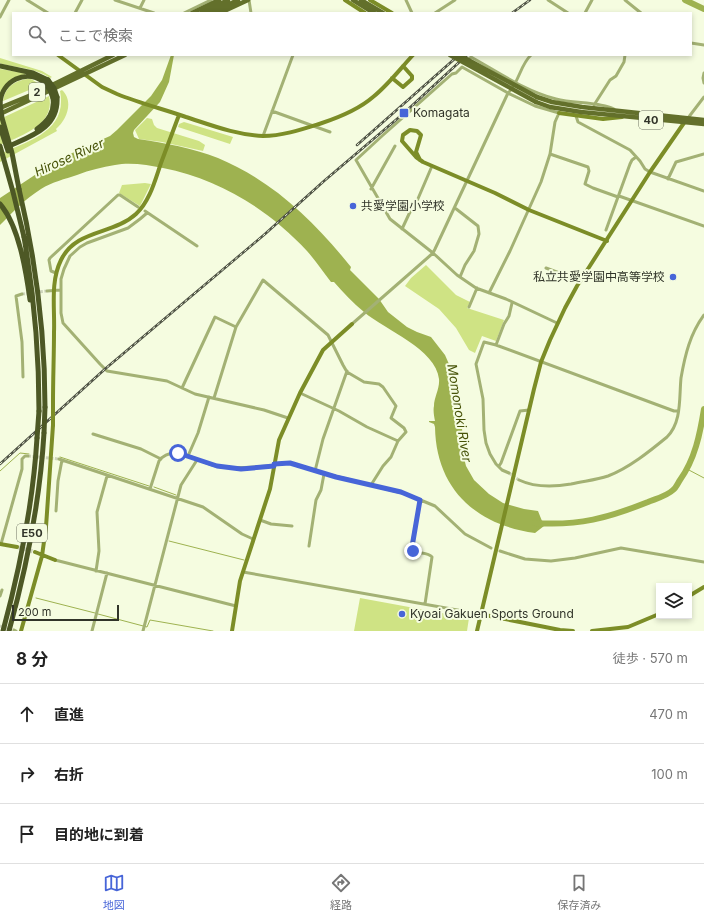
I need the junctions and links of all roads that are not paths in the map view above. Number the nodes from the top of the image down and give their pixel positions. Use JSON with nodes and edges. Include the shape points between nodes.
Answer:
{"nodes":[{"id":1,"x":9,"y":0,"type":"edge"},
{"id":2,"x":27,"y":0,"type":"edge"},
{"id":3,"x":82,"y":0,"type":"edge"},
{"id":4,"x":115,"y":0,"type":"edge"},
{"id":5,"x":144,"y":0,"type":"edge"},
{"id":6,"x":210,"y":0,"type":"edge"},
{"id":7,"x":219,"y":0,"type":"edge"},
{"id":8,"x":228,"y":0,"type":"edge"},
{"id":9,"x":238,"y":0,"type":"edge"},
{"id":10,"x":248,"y":0,"type":"edge"},
{"id":11,"x":345,"y":0,"type":"edge"},
{"id":12,"x":354,"y":0,"type":"edge"},
{"id":13,"x":361,"y":0,"type":"edge"},
{"id":14,"x":370,"y":0,"type":"edge"},
{"id":15,"x":406,"y":0,"type":"edge"},
{"id":16,"x":455,"y":0,"type":"edge"},
{"id":17,"x":548,"y":0,"type":"edge"},
{"id":18,"x":592,"y":0,"type":"edge"},
{"id":19,"x":626,"y":0,"type":"edge"},
{"id":20,"x":140,"y":8,"type":"junction"},
{"id":21,"x":217,"y":10,"type":"edge"},
{"id":22,"x":46,"y":12,"type":"edge"},
{"id":23,"x":76,"y":12,"type":"edge"},
{"id":24,"x":151,"y":12,"type":"edge"},
{"id":25,"x":186,"y":12,"type":"edge"},
{"id":26,"x":194,"y":12,"type":"edge"},
{"id":27,"x":207,"y":12,"type":"edge"},
{"id":28,"x":251,"y":12,"type":"edge"},
{"id":29,"x":363,"y":12,"type":"edge"},
{"id":30,"x":372,"y":12,"type":"edge"},
{"id":31,"x":381,"y":12,"type":"edge"},
{"id":32,"x":390,"y":12,"type":"edge"},
{"id":33,"x":412,"y":12,"type":"edge"},
{"id":34,"x":437,"y":12,"type":"edge"},
{"id":35,"x":566,"y":12,"type":"edge"},
{"id":36,"x":586,"y":12,"type":"edge"},
{"id":37,"x":640,"y":12,"type":"edge"},
{"id":38,"x":0,"y":17,"type":"edge"},
{"id":39,"x":692,"y":43,"type":"edge"},
{"id":40,"x":704,"y":45,"type":"edge"},
{"id":41,"x":59,"y":56,"type":"edge"},
{"id":42,"x":111,"y":56,"type":"edge"},
{"id":43,"x":123,"y":56,"type":"edge"},
{"id":44,"x":293,"y":56,"type":"edge"},
{"id":45,"x":412,"y":56,"type":"edge"},
{"id":46,"x":452,"y":56,"type":"edge"},
{"id":47,"x":461,"y":56,"type":"edge"},
{"id":48,"x":531,"y":56,"type":"edge"},
{"id":49,"x":625,"y":56,"type":"edge"},
{"id":50,"x":0,"y":66,"type":"edge"},
{"id":51,"x":403,"y":66,"type":"junction"},
{"id":52,"x":462,"y":67,"type":"junction"},
{"id":53,"x":79,"y":71,"type":"junction"},
{"id":54,"x":704,"y":74,"type":"edge"},
{"id":55,"x":84,"y":75,"type":"junction"},
{"id":56,"x":392,"y":78,"type":"junction"},
{"id":57,"x":46,"y":81,"type":"junction"},
{"id":58,"x":704,"y":82,"type":"edge"},
{"id":59,"x":516,"y":83,"type":"junction"},
{"id":60,"x":508,"y":93,"type":"junction"},
{"id":61,"x":704,"y":97,"type":"edge"},
{"id":62,"x":55,"y":98,"type":"junction"},
{"id":63,"x":536,"y":100,"type":"junction"},
{"id":64,"x":0,"y":102,"type":"edge"},
{"id":65,"x":596,"y":105,"type":"junction"},
{"id":66,"x":0,"y":108,"type":"edge"},
{"id":67,"x":272,"y":111,"type":"junction"},
{"id":68,"x":616,"y":111,"type":"junction"},
{"id":69,"x":559,"y":113,"type":"junction"},
{"id":70,"x":0,"y":114,"type":"edge"},
{"id":71,"x":179,"y":115,"type":"junction"},
{"id":72,"x":576,"y":116,"type":"junction"},
{"id":73,"x":623,"y":117,"type":"junction"},
{"id":74,"x":687,"y":119,"type":"junction"},
{"id":75,"x":704,"y":120,"type":"edge"},
{"id":76,"x":683,"y":122,"type":"junction"},
{"id":77,"x":704,"y":124,"type":"edge"},
{"id":78,"x":313,"y":126,"type":"junction"},
{"id":79,"x":0,"y":127,"type":"edge"},
{"id":80,"x":330,"y":132,"type":"dead end"},
{"id":81,"x":262,"y":136,"type":"junction"},
{"id":82,"x":395,"y":146,"type":"dead end"},
{"id":83,"x":0,"y":147,"type":"edge"},
{"id":84,"x":0,"y":151,"type":"edge"},
{"id":85,"x":550,"y":154,"type":"junction"},
{"id":86,"x":704,"y":154,"type":"edge"},
{"id":87,"x":636,"y":157,"type":"junction"},
{"id":88,"x":420,"y":160,"type":"junction"},
{"id":89,"x":432,"y":166,"type":"junction"},
{"id":90,"x":650,"y":172,"type":"junction"},
{"id":91,"x":668,"y":179,"type":"junction"},
{"id":92,"x":467,"y":181,"type":"junction"},
{"id":93,"x":19,"y":189,"type":"junction"},
{"id":94,"x":372,"y":189,"type":"junction"},
{"id":95,"x":704,"y":191,"type":"edge"},
{"id":96,"x":619,"y":197,"type":"junction"},
{"id":97,"x":633,"y":200,"type":"junction"},
{"id":98,"x":0,"y":204,"type":"edge"},
{"id":99,"x":138,"y":207,"type":"dead end"},
{"id":100,"x":455,"y":208,"type":"junction"},
{"id":101,"x":529,"y":210,"type":"junction"},
{"id":102,"x":704,"y":226,"type":"edge"},
{"id":103,"x":402,"y":229,"type":"junction"},
{"id":104,"x":606,"y":230,"type":"dead end"},
{"id":105,"x":607,"y":241,"type":"junction"},
{"id":106,"x":197,"y":246,"type":"dead end"},
{"id":107,"x":433,"y":253,"type":"junction"},
{"id":108,"x":546,"y":268,"type":"dead end"},
{"id":109,"x":56,"y":273,"type":"junction"},
{"id":110,"x":460,"y":277,"type":"junction"},
{"id":111,"x":580,"y":281,"type":"junction"},
{"id":112,"x":477,"y":288,"type":"junction"},
{"id":113,"x":54,"y":290,"type":"junction"},
{"id":114,"x":60,"y":290,"type":"junction"},
{"id":115,"x":47,"y":291,"type":"tunnel mouth"},
{"id":116,"x":489,"y":293,"type":"junction"},
{"id":117,"x":22,"y":294,"type":"dead end"},
{"id":118,"x":512,"y":303,"type":"junction"},
{"id":119,"x":469,"y":307,"type":"dead end"},
{"id":120,"x":704,"y":315,"type":"edge"},
{"id":121,"x":557,"y":323,"type":"junction"},
{"id":122,"x":352,"y":324,"type":"joint"},
{"id":123,"x":236,"y":327,"type":"junction"},
{"id":124,"x":332,"y":341,"type":"junction"},
{"id":125,"x":496,"y":345,"type":"junction"},
{"id":126,"x":38,"y":351,"type":"junction"},
{"id":127,"x":541,"y":362,"type":"junction"},
{"id":128,"x":347,"y":372,"type":"junction"},
{"id":129,"x":23,"y":377,"type":"dead end"},
{"id":130,"x":182,"y":388,"type":"junction"},
{"id":131,"x":300,"y":393,"type":"junction"},
{"id":132,"x":210,"y":398,"type":"junction"},
{"id":133,"x":214,"y":398,"type":"junction"},
{"id":134,"x":333,"y":408,"type":"junction"},
{"id":135,"x":529,"y":410,"type":"junction"},
{"id":136,"x":678,"y":411,"type":"junction"},
{"id":137,"x":288,"y":418,"type":"junction"},
{"id":138,"x":93,"y":434,"type":"dead end"},
{"id":139,"x":398,"y":441,"type":"junction"},
{"id":140,"x":28,"y":456,"type":"dead end"},
{"id":141,"x":188,"y":456,"type":"junction"},
{"id":142,"x":160,"y":459,"type":"junction"},
{"id":143,"x":197,"y":460,"type":"junction"},
{"id":144,"x":274,"y":465,"type":"junction"},
{"id":145,"x":499,"y":466,"type":"junction"},
{"id":146,"x":315,"y":471,"type":"junction"},
{"id":147,"x":508,"y":473,"type":"tunnel mouth"},
{"id":148,"x":324,"y":474,"type":"junction"},
{"id":149,"x":108,"y":476,"type":"junction"},
{"id":150,"x":520,"y":480,"type":"tunnel mouth"},
{"id":151,"x":371,"y":485,"type":"junction"},
{"id":152,"x":150,"y":489,"type":"junction"},
{"id":153,"x":177,"y":498,"type":"junction"},
{"id":154,"x":420,"y":500,"type":"junction"},
{"id":155,"x":56,"y":511,"type":"dead end"},
{"id":156,"x":260,"y":520,"type":"junction"},
{"id":157,"x":292,"y":526,"type":"dead end"},
{"id":158,"x":253,"y":539,"type":"junction"},
{"id":159,"x":0,"y":544,"type":"edge"},
{"id":160,"x":309,"y":546,"type":"dead end"},
{"id":161,"x":17,"y":548,"type":"tunnel mouth"},
{"id":162,"x":491,"y":548,"type":"dead end"},
{"id":163,"x":500,"y":551,"type":"dead end"},
{"id":164,"x":35,"y":552,"type":"tunnel mouth"},
{"id":165,"x":42,"y":556,"type":"junction"},
{"id":166,"x":55,"y":560,"type":"joint"},
{"id":167,"x":704,"y":562,"type":"edge"},
{"id":168,"x":96,"y":570,"type":"junction"},
{"id":169,"x":243,"y":572,"type":"junction"},
{"id":170,"x":107,"y":573,"type":"junction"},
{"id":171,"x":155,"y":586,"type":"junction"},
{"id":172,"x":704,"y":587,"type":"edge"},
{"id":173,"x":2,"y":590,"type":"dead end"},
{"id":174,"x":692,"y":594,"type":"edge"},
{"id":175,"x":0,"y":596,"type":"edge"},
{"id":176,"x":425,"y":604,"type":"junction"},
{"id":177,"x":236,"y":606,"type":"junction"},
{"id":178,"x":480,"y":614,"type":"junction"},
{"id":179,"x":656,"y":615,"type":"edge"},
{"id":180,"x":3,"y":631,"type":"edge"},
{"id":181,"x":13,"y":631,"type":"edge"},
{"id":182,"x":21,"y":631,"type":"edge"},
{"id":183,"x":92,"y":631,"type":"edge"},
{"id":184,"x":143,"y":631,"type":"edge"},
{"id":185,"x":232,"y":631,"type":"edge"},
{"id":186,"x":477,"y":631,"type":"edge"},
{"id":187,"x":573,"y":631,"type":"edge"},
{"id":188,"x":592,"y":631,"type":"edge"},
{"id":189,"x":596,"y":631,"type":"edge"}],
"edges":[{"from":1,"to":38,"type":"street"},
{"from":2,"to":22,"type":"street"},
{"from":3,"to":23,"type":"street"},
{"from":4,"to":20,"type":"street"},
{"from":5,"to":20,"type":"street"},
{"from":6,"to":25,"type":"street"},
{"from":7,"to":26,"type":"main road"},
{"from":8,"to":21,"type":"main road"},
{"from":9,"to":21,"type":"main road"},
{"from":10,"to":21,"type":"main road"},
{"from":10,"to":28,"type":"street"},
{"from":11,"to":29,"type":"street"},
{"from":12,"to":30,"type":"main road"},
{"from":13,"to":31,"type":"main road"},
{"from":14,"to":32,"type":"street"},
{"from":15,"to":33,"type":"street"},
{"from":16,"to":34,"type":"street"},
{"from":17,"to":35,"type":"street"},
{"from":18,"to":36,"type":"street"},
{"from":19,"to":37,"type":"street"},
{"from":20,"to":24,"type":"street"},
{"from":21,"to":27,"type":"main road"},
{"from":39,"to":40,"type":"street"},
{"from":41,"to":53,"type":"street"},
{"from":42,"to":53,"type":"main road","number":"2"},
{"from":43,"to":55,"type":"main road","number":"2"},
{"from":44,"to":67,"type":"street"},
{"from":45,"to":51,"type":"street"},
{"from":46,"to":63,"type":"main road","number":"40","bridge":true},
{"from":47,"to":63,"type":"main road","number":"40","bridge":true},
{"from":48,"to":59,"type":"street"},
{"from":49,"to":65,"type":"street","via":[[616,76],[610,80]]},
{"from":50,"to":57,"type":"highway","via":[[33,73]]},
{"from":51,"to":56,"type":"street"},
{"from":51,"to":56,"type":"street","via":[[412,79],[403,87]]},
{"from":52,"to":59,"type":"street","via":[[471,57]]},
{"from":52,"to":60,"type":"street"},
{"from":52,"to":94,"type":"street","via":[[357,158]]},
{"from":53,"to":55,"type":"street"},
{"from":53,"to":66,"type":"main road","number":"2"},
{"from":54,"to":58,"type":"street"},
{"from":55,"to":70,"type":"main road","number":"2"},
{"from":55,"to":71,"type":"street","via":[[106,89]]},
{"from":56,"to":78,"type":"street","via":[[374,97],[357,108]]},
{"from":57,"to":62,"type":"highway","bridge":true},
{"from":57,"to":64,"type":"highway","via":[[30,76],[17,78],[6,86]]},
{"from":59,"to":60,"type":"street"},
{"from":59,"to":65,"type":"street","via":[[558,100]]},
{"from":60,"to":69,"type":"street","via":[[534,106]]},
{"from":60,"to":92,"type":"street"},
{"from":61,"to":74,"type":"street"},
{"from":62,"to":83,"type":"highway","via":[[52,111],[45,123]]},
{"from":62,"to":84,"type":"highway","via":[[56,112],[45,128]]},
{"from":63,"to":68,"type":"main road","number":"40"},
{"from":63,"to":73,"type":"main road","number":"40","via":[[550,107]]},
{"from":64,"to":93,"type":"highway","bridge":true},
{"from":65,"to":68,"type":"street"},
{"from":67,"to":78,"type":"street"},
{"from":67,"to":81,"type":"street"},
{"from":68,"to":74,"type":"main road","number":"40"},
{"from":69,"to":72,"type":"street"},
{"from":69,"to":85,"type":"street"},
{"from":71,"to":81,"type":"street","via":[[232,131]]},
{"from":71,"to":109,"type":"street","via":[[146,201],[136,214],[119,225],[87,236],[73,244],[64,255]]},
{"from":72,"to":73,"type":"street","via":[[603,119]]},
{"from":72,"to":87,"type":"street","via":[[578,122],[630,150]]},
{"from":73,"to":76,"type":"main road","number":"40"},
{"from":74,"to":75,"type":"main road","number":"40"},
{"from":74,"to":76,"type":"street"},
{"from":76,"to":77,"type":"main road","number":"40"},
{"from":76,"to":90,"type":"street"},
{"from":78,"to":80,"type":"street"},
{"from":78,"to":81,"type":"street","via":[[291,133]]},
{"from":79,"to":93,"type":"highway","number":"E50","bridge":true},
{"from":82,"to":94,"type":"street"},
{"from":83,"to":126,"type":"highway","number":"E50","bridge":true,"via":[[24,238]]},
{"from":85,"to":96,"type":"street","via":[[588,167],[585,184]]},
{"from":85,"to":101,"type":"street"},
{"from":86,"to":91,"type":"street","via":[[676,162]]},
{"from":87,"to":90,"type":"street","via":[[645,170]]},
{"from":87,"to":96,"type":"street","via":[[630,164]]},
{"from":88,"to":88,"type":"street","via":[[402,140],[404,134],[410,130],[417,131],[420,135],[416,152]]},
{"from":88,"to":89,"type":"street"},
{"from":89,"to":92,"type":"street"},
{"from":89,"to":103,"type":"street"},
{"from":90,"to":91,"type":"street"},
{"from":90,"to":97,"type":"street"},
{"from":91,"to":95,"type":"street"},
{"from":92,"to":100,"type":"street"},
{"from":92,"to":101,"type":"street"},
{"from":93,"to":181,"type":"highway","number":"E50","bridge":true,"via":[[38,287],[44,351],[45,407],[38,498]]},
{"from":94,"to":103,"type":"street","via":[[386,215]]},
{"from":96,"to":97,"type":"street"},
{"from":96,"to":104,"type":"street"},
{"from":97,"to":102,"type":"street"},
{"from":97,"to":105,"type":"street"},
{"from":98,"to":126,"type":"highway","via":[[10,218],[18,242]]},
{"from":99,"to":109,"type":"street","via":[[118,195],[51,256],[51,271]]},
{"from":100,"to":107,"type":"street"},
{"from":100,"to":110,"type":"street","via":[[478,226],[479,234],[474,252]]},
{"from":101,"to":105,"type":"street"},
{"from":101,"to":116,"type":"street"},
{"from":103,"to":107,"type":"street"},
{"from":105,"to":111,"type":"street"},
{"from":106,"to":114,"type":"street","via":[[146,212],[128,228],[92,241],[75,251],[64,269]]},
{"from":107,"to":110,"type":"street"},
{"from":107,"to":122,"type":"street"},
{"from":108,"to":111,"type":"street"},
{"from":109,"to":113,"type":"street"},
{"from":110,"to":112,"type":"street"},
{"from":111,"to":121,"type":"street"},
{"from":112,"to":116,"type":"street"},
{"from":112,"to":119,"type":"street"},
{"from":113,"to":114,"type":"street"},
{"from":113,"to":115,"type":"street"},
{"from":113,"to":165,"type":"street","bridge":true,"via":[[53,425],[48,510]]},
{"from":114,"to":130,"type":"street","via":[[62,321],[105,369],[167,381]]},
{"from":116,"to":118,"type":"street"},
{"from":117,"to":129,"type":"street","via":[[16,296],[22,342]]},
{"from":118,"to":121,"type":"street"},
{"from":118,"to":125,"type":"street"},
{"from":120,"to":136,"type":"street","via":[[687,348]]},
{"from":121,"to":127,"type":"street"},
{"from":122,"to":124,"type":"street"},
{"from":123,"to":124,"type":"street","via":[[263,280],[328,334]]},
{"from":123,"to":130,"type":"street","via":[[215,317]]},
{"from":123,"to":133,"type":"street"},
{"from":124,"to":128,"type":"street"},
{"from":124,"to":131,"type":"street","via":[[323,350]]},
{"from":125,"to":127,"type":"street"},
{"from":125,"to":145,"type":"street","via":[[484,342],[476,364],[483,399],[486,443]]},
{"from":126,"to":180,"type":"highway","number":"E50","bridge":true,"via":[[38,411],[33,490],[17,578]]},
{"from":127,"to":135,"type":"street"},
{"from":127,"to":136,"type":"street"},
{"from":128,"to":134,"type":"street"},
{"from":128,"to":139,"type":"street","via":[[364,382],[379,384],[385,388],[396,406],[391,418],[406,432]]},
{"from":130,"to":132,"type":"street"},
{"from":131,"to":134,"type":"street"},
{"from":131,"to":137,"type":"street"},
{"from":132,"to":133,"type":"street"},
{"from":132,"to":141,"type":"street"},
{"from":133,"to":137,"type":"street"},
{"from":134,"to":139,"type":"street"},
{"from":134,"to":146,"type":"street"},
{"from":135,"to":145,"type":"street","via":[[520,411]]},
{"from":135,"to":178,"type":"street"},
{"from":136,"to":150,"type":"street","via":[[675,427],[667,437],[626,467],[609,476],[552,486],[534,485]]},
{"from":137,"to":144,"type":"street","via":[[279,440]]},
{"from":138,"to":142,"type":"street","via":[[141,449]]},
{"from":139,"to":151,"type":"street","via":[[391,457]]},
{"from":140,"to":159,"type":"street","via":[[22,459],[22,469]]},
{"from":141,"to":142,"type":"street","via":[[169,453]]},
{"from":141,"to":143,"type":"street"},
{"from":142,"to":152,"type":"street"},
{"from":143,"to":144,"type":"street","via":[[214,466],[236,468]]},
{"from":143,"to":153,"type":"street","via":[[181,483]]},
{"from":144,"to":146,"type":"street","via":[[290,463]]},
{"from":144,"to":156,"type":"street","via":[[270,490]]},
{"from":145,"to":147,"type":"street"},
{"from":146,"to":148,"type":"street"},
{"from":148,"to":151,"type":"street"},
{"from":148,"to":160,"type":"street","via":[[316,500]]},
{"from":149,"to":152,"type":"street"},
{"from":149,"to":155,"type":"street","via":[[60,459]]},
{"from":149,"to":168,"type":"street","via":[[97,512],[99,551]]},
{"from":151,"to":154,"type":"street","via":[[404,493]]},
{"from":152,"to":153,"type":"street"},
{"from":153,"to":158,"type":"street","via":[[203,507]]},
{"from":153,"to":171,"type":"street"},
{"from":154,"to":162,"type":"street","via":[[437,507],[465,534]]},
{"from":154,"to":176,"type":"street","via":[[411,549],[414,552],[430,554],[432,557]]},
{"from":156,"to":157,"type":"street"},
{"from":156,"to":158,"type":"street"},
{"from":158,"to":169,"type":"street"},
{"from":159,"to":161,"type":"street"},
{"from":163,"to":167,"type":"street","via":[[526,559],[551,561],[623,548]]},
{"from":164,"to":165,"type":"street"},
{"from":165,"to":166,"type":"street"},
{"from":165,"to":182,"type":"street"},
{"from":166,"to":168,"type":"street"},
{"from":168,"to":170,"type":"street"},
{"from":169,"to":176,"type":"street"},
{"from":169,"to":177,"type":"street"},
{"from":170,"to":171,"type":"street"},
{"from":170,"to":183,"type":"street"},
{"from":171,"to":177,"type":"street"},
{"from":171,"to":184,"type":"street"},
{"from":172,"to":174,"type":"street"},
{"from":173,"to":175,"type":"street"},
{"from":176,"to":178,"type":"street"},
{"from":177,"to":185,"type":"street"},
{"from":178,"to":186,"type":"street"},
{"from":178,"to":187,"type":"street"},
{"from":179,"to":189,"type":"street","via":[[628,627]]},
{"from":188,"to":189,"type":"street"}]}
